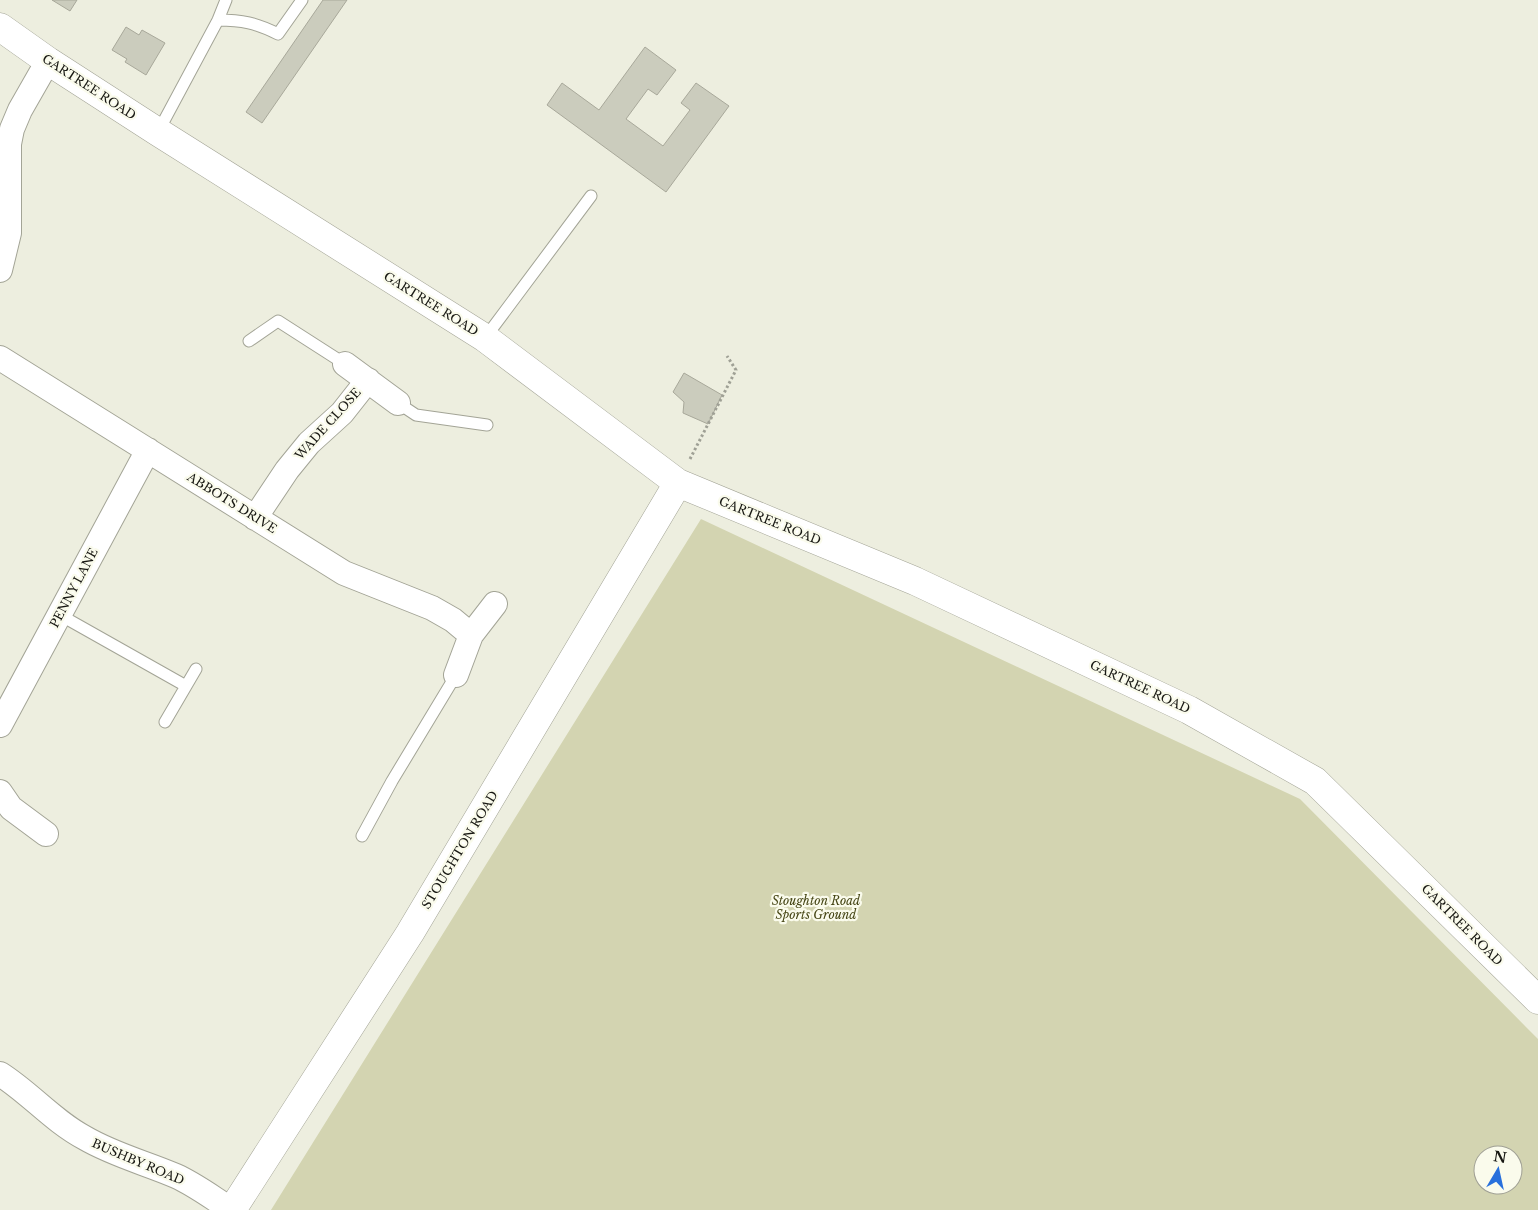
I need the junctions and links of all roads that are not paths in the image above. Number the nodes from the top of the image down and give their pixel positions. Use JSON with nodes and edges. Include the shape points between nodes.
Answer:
{"nodes":[{"id":1,"x":226,"y":0,"type":"edge"},
{"id":2,"x":302,"y":0,"type":"edge"},
{"id":3,"x":218,"y":20,"type":"junction"},
{"id":4,"x":0,"y":28,"type":"edge"},
{"id":5,"x":48,"y":61,"type":"junction"},
{"id":6,"x":158,"y":132,"type":"junction"},
{"id":7,"x":591,"y":196,"type":"dead end"},
{"id":8,"x":0,"y":270,"type":"edge"},
{"id":9,"x":485,"y":338,"type":"junction"},
{"id":10,"x":249,"y":341,"type":"dead end"},
{"id":11,"x":0,"y":358,"type":"edge"},
{"id":12,"x":346,"y":364,"type":"joint"},
{"id":13,"x":368,"y":380,"type":"junction"},
{"id":14,"x":398,"y":403,"type":"joint"},
{"id":15,"x":487,"y":425,"type":"dead end"},
{"id":16,"x":148,"y":450,"type":"junction"},
{"id":17,"x":678,"y":483,"type":"junction"},
{"id":18,"x":255,"y":518,"type":"junction"},
{"id":19,"x":495,"y":604,"type":"dead end"},
{"id":20,"x":60,"y":615,"type":"junction"},
{"id":21,"x":471,"y":635,"type":"junction"},
{"id":22,"x":196,"y":669,"type":"dead end"},
{"id":23,"x":456,"y":675,"type":"joint"},
{"id":24,"x":186,"y":686,"type":"junction"},
{"id":25,"x":165,"y":722,"type":"dead end"},
{"id":26,"x":0,"y":725,"type":"edge"},
{"id":27,"x":0,"y":792,"type":"edge"},
{"id":28,"x":46,"y":834,"type":"dead end"},
{"id":29,"x":362,"y":836,"type":"dead end"},
{"id":30,"x":1538,"y":1000,"type":"edge"},
{"id":31,"x":2,"y":1078,"type":"edge"},
{"id":32,"x":232,"y":1210,"type":"edge"}],
"edges":[{"from":1,"to":3,"type":"lane"},
{"from":2,"to":3,"type":"lane","via":[[278,34],[242,20]]},
{"from":3,"to":6,"type":"lane"},
{"from":4,"to":5,"type":"main road","name":"GARTREE ROAD"},
{"from":5,"to":6,"type":"main road","name":"GARTREE ROAD"},
{"from":5,"to":8,"type":"street","via":[[12,129],[9,144],[9,233]]},
{"from":6,"to":9,"type":"main road","name":"GARTREE ROAD"},
{"from":7,"to":9,"type":"lane"},
{"from":9,"to":17,"type":"main road","name":"GARTREE ROAD"},
{"from":10,"to":12,"type":"lane","via":[[278,321]]},
{"from":11,"to":16,"type":"street","name":"ABBOTS DRIVE"},
{"from":12,"to":13,"type":"street","name":"WADE CLOSE"},
{"from":13,"to":14,"type":"street","name":"WADE CLOSE"},
{"from":13,"to":18,"type":"street","name":"WADE CLOSE","via":[[342,413],[309,442]]},
{"from":14,"to":15,"type":"lane","via":[[416,415]]},
{"from":16,"to":18,"type":"street","name":"ABBOTS DRIVE"},
{"from":16,"to":20,"type":"street","name":"PENNY LANE"},
{"from":17,"to":30,"type":"main road","name":"GARTREE ROAD","via":[[924,585],[1189,710],[1315,780]]},
{"from":17,"to":32,"type":"main road","name":"STOUGHTON ROAD","via":[[410,933]]},
{"from":18,"to":21,"type":"street","name":"ABBOTS DRIVE","via":[[344,573],[432,608]]},
{"from":19,"to":21,"type":"street"},
{"from":20,"to":24,"type":"lane"},
{"from":20,"to":26,"type":"street","name":"PENNY LANE"},
{"from":21,"to":23,"type":"street"},
{"from":22,"to":24,"type":"lane"},
{"from":23,"to":29,"type":"lane"},
{"from":24,"to":25,"type":"lane"},
{"from":27,"to":28,"type":"street","via":[[11,808]]},
{"from":31,"to":32,"type":"street","name":"BUSHBY ROAD","via":[[86,1139],[179,1177]]}]}
